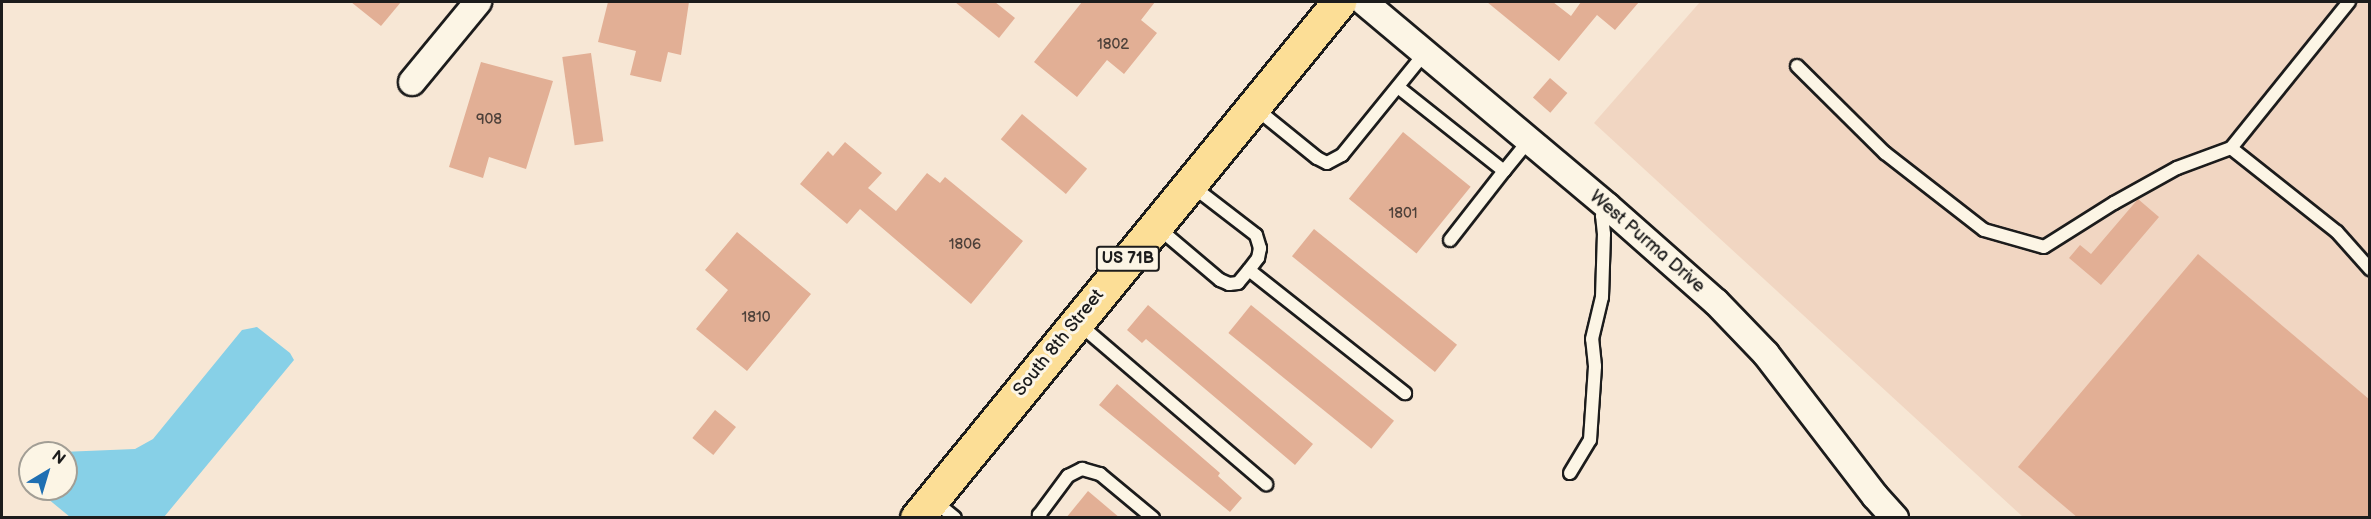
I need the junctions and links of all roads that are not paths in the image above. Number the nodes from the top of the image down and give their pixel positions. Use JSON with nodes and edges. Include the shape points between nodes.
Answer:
{"nodes":[{"id":1,"x":478,"y":2,"type":"edge"},
{"id":2,"x":1339,"y":2,"type":"edge"},
{"id":3,"x":1364,"y":2,"type":"edge"},
{"id":4,"x":2349,"y":2,"type":"edge"},
{"id":5,"x":1425,"y":53,"type":"junction"},
{"id":6,"x":1797,"y":66,"type":"dead end"},
{"id":7,"x":412,"y":82,"type":"dead end"},
{"id":8,"x":1398,"y":87,"type":"junction"},
{"id":9,"x":1253,"y":106,"type":"junction"},
{"id":10,"x":1529,"y":140,"type":"junction"},
{"id":11,"x":2231,"y":148,"type":"junction"},
{"id":12,"x":1504,"y":171,"type":"junction"},
{"id":13,"x":1190,"y":184,"type":"junction"},
{"id":14,"x":1607,"y":206,"type":"junction"},
{"id":15,"x":1155,"y":226,"type":"junction"},
{"id":16,"x":1450,"y":240,"type":"dead end"},
{"id":17,"x":2370,"y":269,"type":"edge"},
{"id":18,"x":1249,"y":270,"type":"junction"},
{"id":19,"x":1077,"y":322,"type":"junction"},
{"id":20,"x":1405,"y":393,"type":"dead end"},
{"id":21,"x":1570,"y":473,"type":"dead end"},
{"id":22,"x":1266,"y":484,"type":"dead end"},
{"id":23,"x":934,"y":511,"type":"edge"},
{"id":24,"x":1041,"y":518,"type":"edge"},
{"id":25,"x":1152,"y":518,"type":"edge"},
{"id":26,"x":1895,"y":518,"type":"edge"}],
"edges":[{"from":1,"to":7,"type":"street"},
{"from":2,"to":9,"type":"main road","name":"South 8th Street","number":"US 71B"},
{"from":3,"to":5,"type":"street","name":"West Purma Drive"},
{"from":4,"to":11,"type":"lane"},
{"from":5,"to":8,"type":"lane"},
{"from":5,"to":10,"type":"street","name":"West Purma Drive"},
{"from":6,"to":11,"type":"lane","via":[[1885,153],[1984,230],[2043,248],[2177,168]]},
{"from":8,"to":9,"type":"lane","via":[[1342,155],[1327,163]]},
{"from":8,"to":12,"type":"lane"},
{"from":9,"to":13,"type":"main road","name":"South 8th Street","number":"US 71B"},
{"from":10,"to":12,"type":"lane"},
{"from":10,"to":14,"type":"street","name":"West Purma Drive"},
{"from":11,"to":17,"type":"lane","via":[[2337,232]]},
{"from":12,"to":16,"type":"lane"},
{"from":13,"to":15,"type":"main road","name":"South 8th Street","number":"US 71B"},
{"from":13,"to":18,"type":"lane","via":[[1256,235],[1258,258]]},
{"from":14,"to":21,"type":"lane","via":[[1602,216],[1602,297],[1592,339],[1590,440]]},
{"from":14,"to":26,"type":"street","name":"West Purma Drive","via":[[1716,302],[1766,354]]},
{"from":15,"to":18,"type":"lane","via":[[1220,280],[1238,283]]},
{"from":15,"to":19,"type":"main road","name":"South 8th Street","number":"US 71B"},
{"from":18,"to":20,"type":"lane"},
{"from":19,"to":22,"type":"lane"},
{"from":19,"to":23,"type":"main road","name":"South 8th Street","number":"US 71B"},
{"from":24,"to":25,"type":"lane","via":[[1068,476],[1082,469],[1100,474]]}]}
